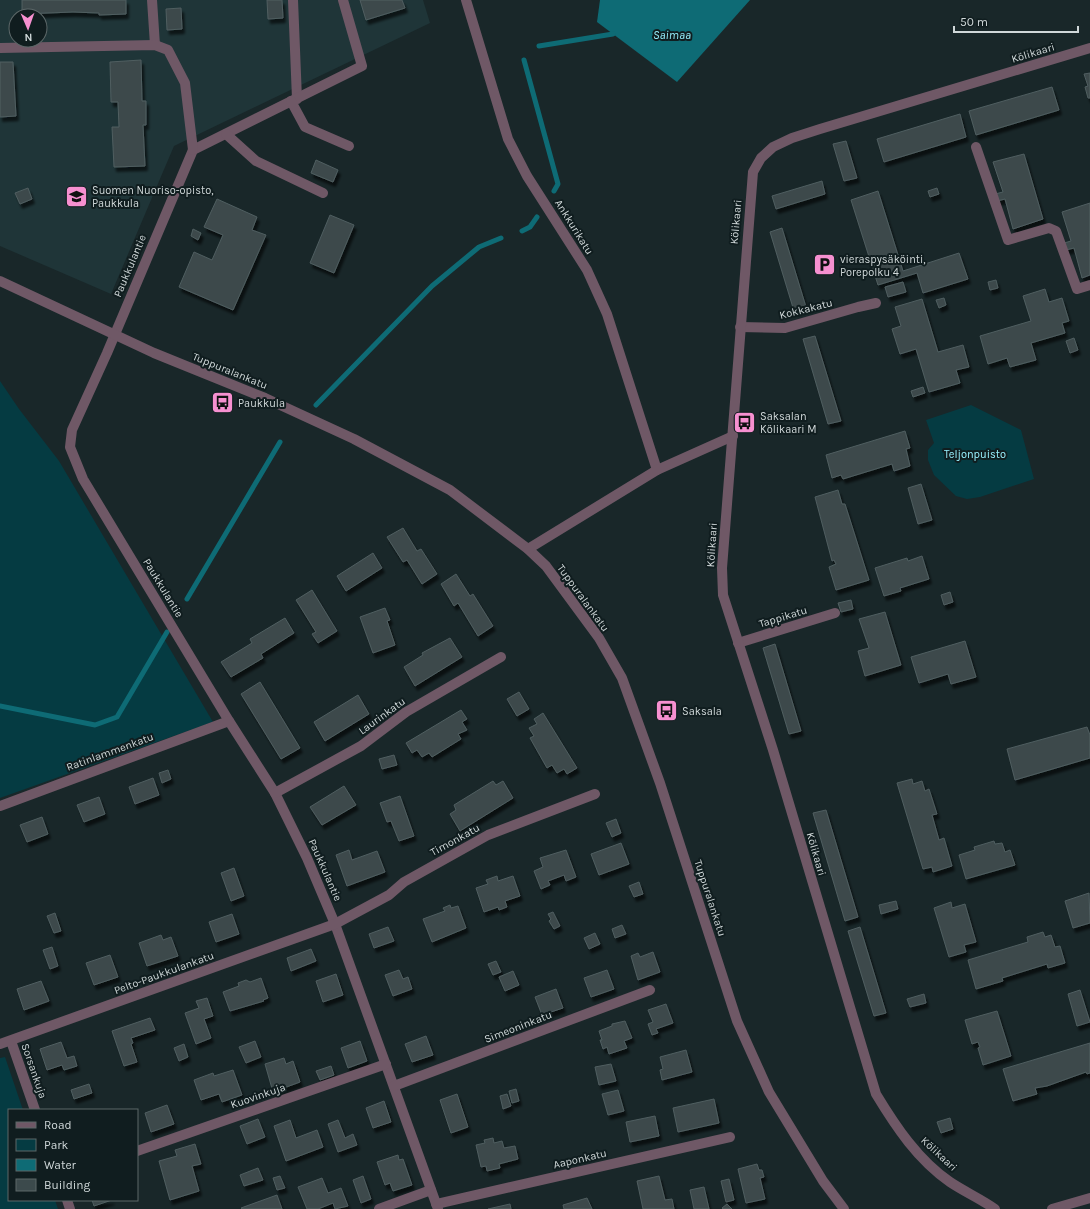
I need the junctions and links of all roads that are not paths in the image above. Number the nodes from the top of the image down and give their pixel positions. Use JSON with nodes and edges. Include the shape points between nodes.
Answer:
{"nodes":[{"id":1,"x":152,"y":0,"type":"edge"},
{"id":2,"x":293,"y":0,"type":"edge"},
{"id":3,"x":343,"y":0,"type":"edge"},
{"id":4,"x":466,"y":0,"type":"edge"},
{"id":5,"x":155,"y":45,"type":"junction"},
{"id":6,"x":0,"y":48,"type":"edge"},
{"id":7,"x":1090,"y":48,"type":"edge"},
{"id":8,"x":294,"y":100,"type":"junction"},
{"id":9,"x":226,"y":134,"type":"junction"},
{"id":10,"x":350,"y":146,"type":"dead end"},
{"id":11,"x":976,"y":147,"type":"dead end"},
{"id":12,"x":194,"y":150,"type":"junction"},
{"id":13,"x":323,"y":193,"type":"dead end"},
{"id":14,"x":0,"y":281,"type":"edge"},
{"id":15,"x":1090,"y":286,"type":"edge"},
{"id":16,"x":876,"y":304,"type":"dead end"},
{"id":17,"x":740,"y":327,"type":"junction"},
{"id":18,"x":114,"y":334,"type":"junction"},
{"id":19,"x":732,"y":436,"type":"junction"},
{"id":20,"x":657,"y":470,"type":"junction"},
{"id":21,"x":528,"y":549,"type":"junction"},
{"id":22,"x":835,"y":613,"type":"dead end"},
{"id":23,"x":738,"y":643,"type":"junction"},
{"id":24,"x":501,"y":657,"type":"dead end"},
{"id":25,"x":229,"y":721,"type":"junction"},
{"id":26,"x":276,"y":793,"type":"junction"},
{"id":27,"x":595,"y":794,"type":"dead end"},
{"id":28,"x":0,"y":806,"type":"edge"},
{"id":29,"x":335,"y":924,"type":"junction"},
{"id":30,"x":650,"y":990,"type":"dead end"},
{"id":31,"x":11,"y":1041,"type":"junction"},
{"id":32,"x":0,"y":1044,"type":"edge"},
{"id":33,"x":386,"y":1064,"type":"junction"},
{"id":34,"x":394,"y":1086,"type":"junction"},
{"id":35,"x":35,"y":1109,"type":"edge"},
{"id":36,"x":730,"y":1137,"type":"dead end"},
{"id":37,"x":138,"y":1151,"type":"edge"},
{"id":38,"x":431,"y":1190,"type":"junction"},
{"id":39,"x":1090,"y":1198,"type":"edge"},
{"id":40,"x":437,"y":1207,"type":"edge"},
{"id":41,"x":379,"y":1209,"type":"edge"},
{"id":42,"x":844,"y":1209,"type":"edge"},
{"id":43,"x":995,"y":1209,"type":"edge"},
{"id":44,"x":1052,"y":1209,"type":"edge"}],
"edges":[{"from":1,"to":5,"type":"street"},
{"from":2,"to":8,"type":"street"},
{"from":3,"to":8,"type":"street","via":[[362,66]]},
{"from":4,"to":20,"type":"street","name":"Ankkurikatu","via":[[508,139],[586,270],[607,314]]},
{"from":5,"to":6,"type":"street"},
{"from":5,"to":12,"type":"street","via":[[168,50],[185,83]]},
{"from":7,"to":17,"type":"street","name":"Kölikaari","via":[[820,129],[773,147],[761,158],[753,172]]},
{"from":8,"to":9,"type":"street"},
{"from":8,"to":10,"type":"street","via":[[306,127]]},
{"from":9,"to":12,"type":"street"},
{"from":9,"to":13,"type":"street","via":[[256,161]]},
{"from":11,"to":15,"type":"street","via":[[1008,240],[1048,228],[1056,231],[1077,289]]},
{"from":12,"to":18,"type":"street","name":"Paukkulantie"},
{"from":14,"to":18,"type":"street","name":"Tuppuralankatu"},
{"from":16,"to":17,"type":"street","name":"Kokkakatu","via":[[785,328]]},
{"from":17,"to":19,"type":"street","name":"Kölikaari"},
{"from":18,"to":21,"type":"street","name":"Tuppuralankatu","via":[[354,439],[450,490]]},
{"from":18,"to":25,"type":"street","name":"Paukkulantie","via":[[72,430],[70,447],[83,479]]},
{"from":19,"to":20,"type":"street"},
{"from":19,"to":23,"type":"street","name":"Kölikaari","via":[[722,568],[723,595]]},
{"from":20,"to":21,"type":"street"},
{"from":21,"to":42,"type":"street","name":"Tuppuralankatu","via":[[546,566],[599,638],[622,678],[660,783],[737,1021],[769,1092],[819,1175]]},
{"from":22,"to":23,"type":"street","name":"Tappikatu"},
{"from":23,"to":43,"type":"street","name":"Kölikaari","via":[[876,1094],[896,1127],[922,1158],[950,1182]]},
{"from":24,"to":26,"type":"street","name":"Laurinkatu","via":[[406,712],[361,746]]},
{"from":25,"to":26,"type":"street","name":"Paukkulantie"},
{"from":25,"to":28,"type":"street","name":"Ratinlammenkatu"},
{"from":26,"to":29,"type":"street","name":"Paukkulantie"},
{"from":27,"to":29,"type":"street","name":"Timonkatu","via":[[488,835],[404,882],[390,895]]},
{"from":29,"to":31,"type":"street","name":"Pelto-Paukkulankatu"},
{"from":29,"to":33,"type":"street","name":"Paukkulantie"},
{"from":30,"to":34,"type":"street","name":"Simeoninkatu"},
{"from":31,"to":32,"type":"street","name":"Pelto-Paukkulankatu"},
{"from":31,"to":35,"type":"street","name":"Sorsankuja"},
{"from":33,"to":34,"type":"street","name":"Paukkulantie"},
{"from":33,"to":37,"type":"street","name":"Kuovinkuja"},
{"from":34,"to":38,"type":"street","name":"Paukkulantie"},
{"from":36,"to":40,"type":"street","name":"Aaponkatu"},
{"from":38,"to":40,"type":"street","name":"Paukkulantie"},
{"from":38,"to":41,"type":"street"},
{"from":39,"to":44,"type":"street"}]}
